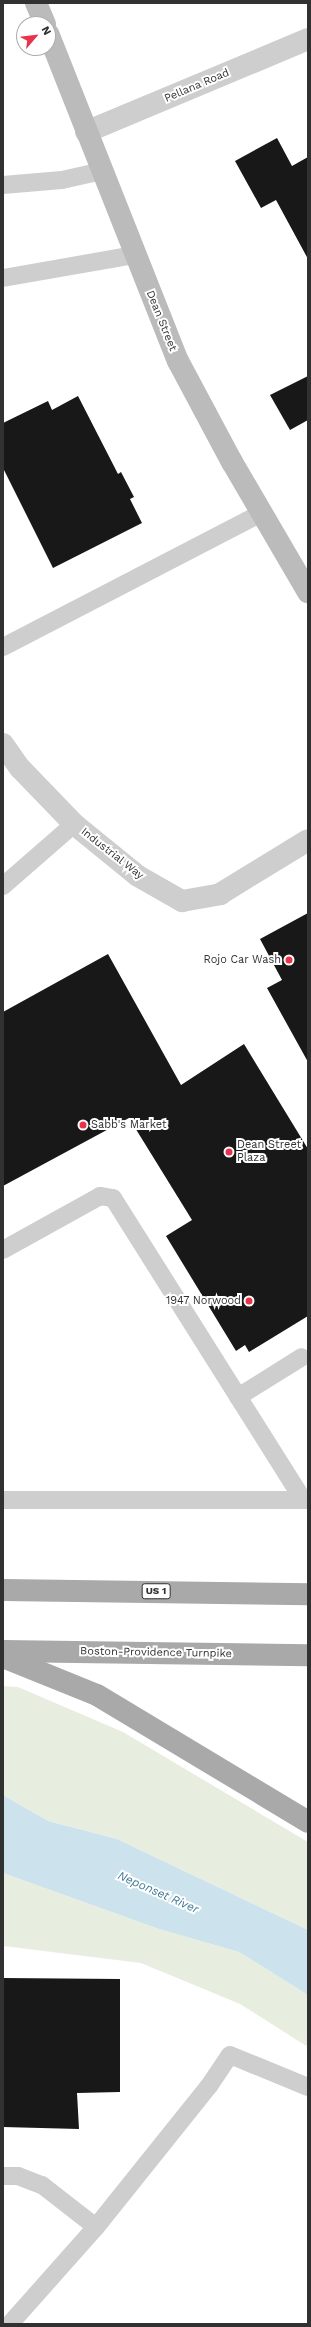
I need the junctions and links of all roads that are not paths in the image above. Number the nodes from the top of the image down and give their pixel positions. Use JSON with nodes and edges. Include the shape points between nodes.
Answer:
{"nodes":[{"id":1,"x":36,"y":3,"type":"edge"},
{"id":2,"x":41,"y":16,"type":"edge"},
{"id":3,"x":308,"y":39,"type":"edge"},
{"id":4,"x":56,"y":54,"type":"edge"},
{"id":5,"x":86,"y":132,"type":"junction"},
{"id":6,"x":102,"y":171,"type":"junction"},
{"id":7,"x":3,"y":185,"type":"edge"},
{"id":8,"x":135,"y":255,"type":"junction"},
{"id":9,"x":3,"y":278,"type":"edge"},
{"id":10,"x":261,"y":513,"type":"junction"},
{"id":11,"x":308,"y":592,"type":"edge"},
{"id":12,"x":3,"y":647,"type":"edge"},
{"id":13,"x":3,"y":744,"type":"edge"},
{"id":14,"x":74,"y":824,"type":"junction"},
{"id":15,"x":308,"y":840,"type":"edge"},
{"id":16,"x":3,"y":886,"type":"edge"},
{"id":17,"x":3,"y":1250,"type":"edge"},
{"id":18,"x":302,"y":1357,"type":"dead end"},
{"id":19,"x":238,"y":1397,"type":"junction"},
{"id":20,"x":3,"y":1500,"type":"edge"},
{"id":21,"x":305,"y":1500,"type":"edge"},
{"id":22,"x":3,"y":1590,"type":"edge"},
{"id":23,"x":308,"y":1594,"type":"edge"},
{"id":24,"x":3,"y":1651,"type":"edge"},
{"id":25,"x":308,"y":1655,"type":"edge"},
{"id":26,"x":3,"y":1657,"type":"edge"},
{"id":27,"x":308,"y":1822,"type":"edge"},
{"id":28,"x":308,"y":2087,"type":"edge"},
{"id":29,"x":3,"y":2176,"type":"edge"},
{"id":30,"x":96,"y":2227,"type":"junction"},
{"id":31,"x":9,"y":2318,"type":"edge"}],
"edges":[{"from":1,"to":2,"type":"main road"},
{"from":3,"to":5,"type":"street","name":"Pellana Road"},
{"from":4,"to":5,"type":"main road","name":"Dean Street"},
{"from":5,"to":6,"type":"main road","name":"Dean Street"},
{"from":6,"to":7,"type":"lane","via":[[62,180]]},
{"from":6,"to":8,"type":"main road","name":"Dean Street"},
{"from":8,"to":9,"type":"lane"},
{"from":8,"to":10,"type":"main road","name":"Dean Street","via":[[178,361]]},
{"from":10,"to":11,"type":"main road","name":"Dean Street"},
{"from":10,"to":12,"type":"lane"},
{"from":13,"to":14,"type":"street","name":"Industrial Way","via":[[20,768]]},
{"from":14,"to":15,"type":"street","name":"Industrial Way","via":[[138,876],[182,902],[220,894]]},
{"from":14,"to":16,"type":"lane"},
{"from":17,"to":19,"type":"lane","via":[[100,1196],[113,1198]]},
{"from":18,"to":19,"type":"lane"},
{"from":19,"to":21,"type":"lane"},
{"from":20,"to":21,"type":"lane"},
{"from":22,"to":23,"type":"main road","number":"US 1"},
{"from":24,"to":25,"type":"main road","name":"Boston-Providence Turnpike"},
{"from":26,"to":27,"type":"main road","via":[[97,1695]]},
{"from":28,"to":30,"type":"lane","via":[[230,2055],[209,2086]]},
{"from":29,"to":30,"type":"lane","via":[[18,2176],[42,2185]]},
{"from":30,"to":31,"type":"lane"}]}
